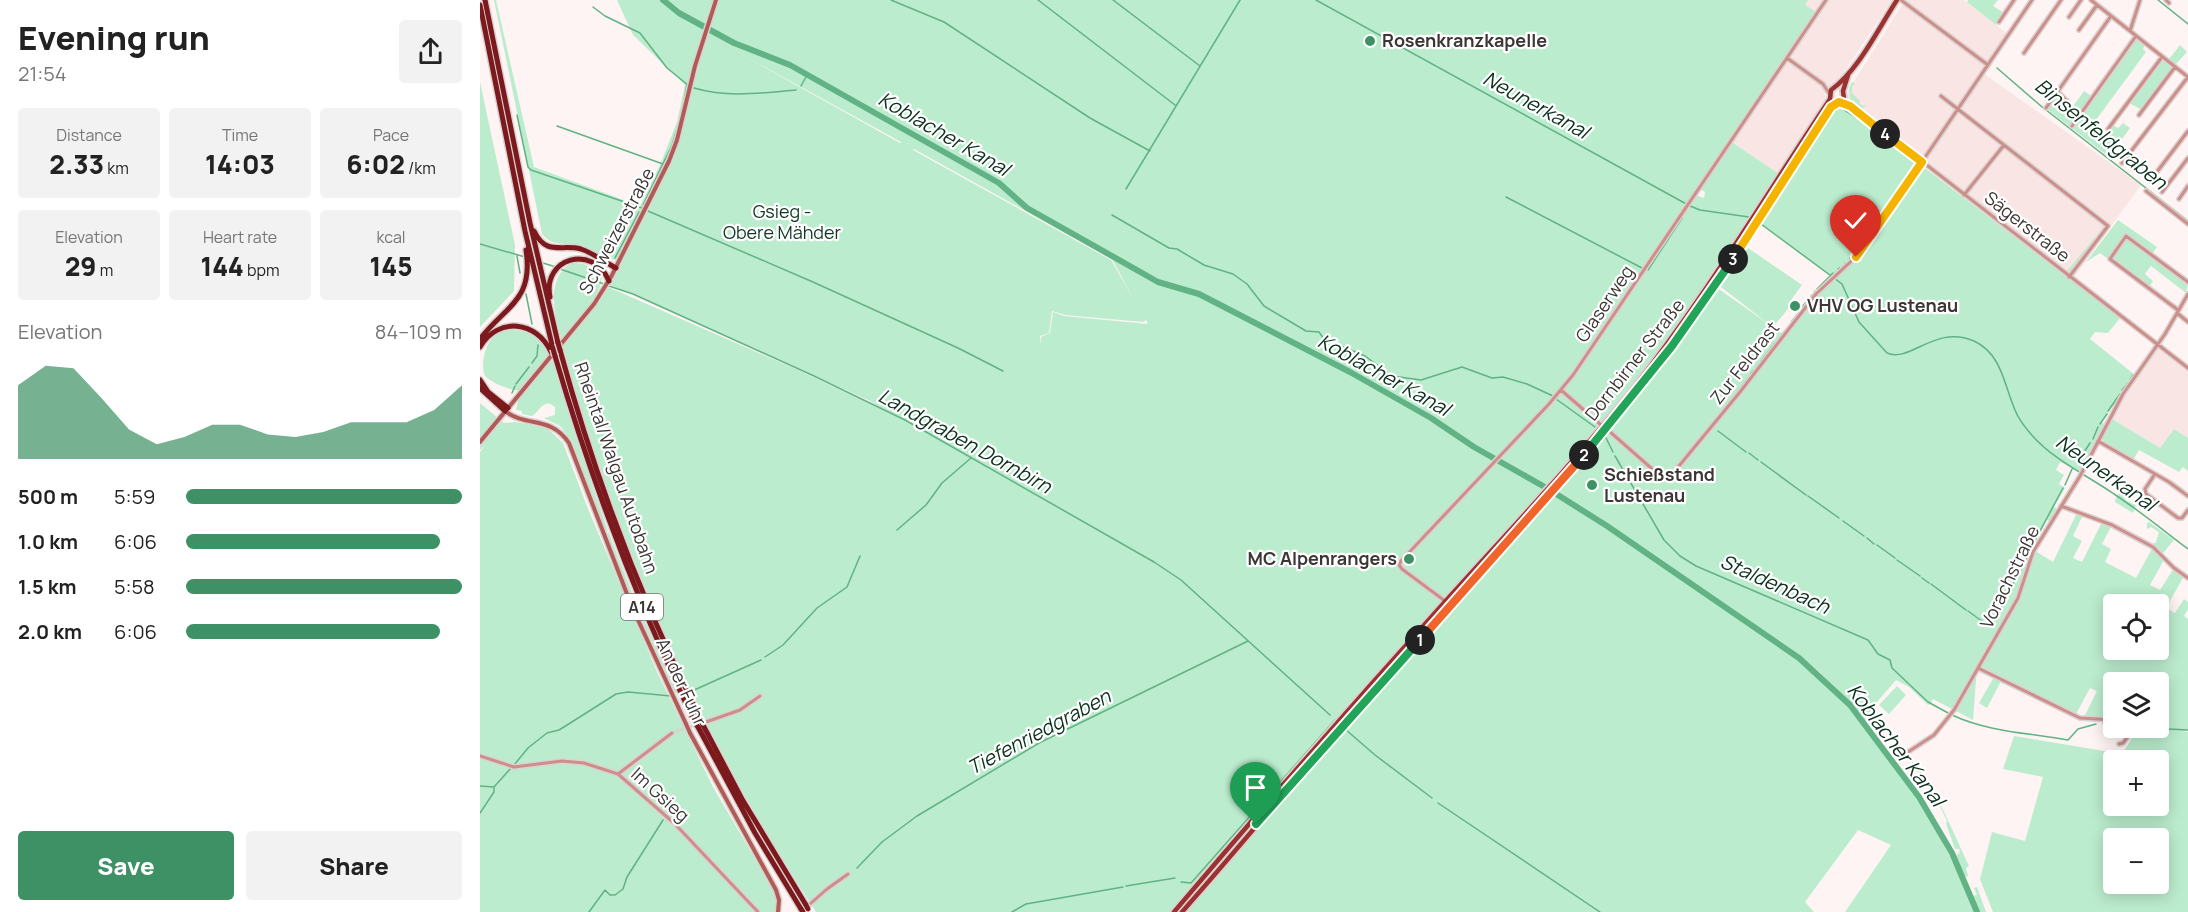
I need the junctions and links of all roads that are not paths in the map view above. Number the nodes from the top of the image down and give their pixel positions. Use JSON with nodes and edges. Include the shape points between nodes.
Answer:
{"nodes":[{"id":1,"x":485,"y":0,"type":"edge"},
{"id":2,"x":716,"y":0,"type":"edge"},
{"id":3,"x":1826,"y":0,"type":"edge"},
{"id":4,"x":1899,"y":0,"type":"edge"},
{"id":5,"x":2014,"y":0,"type":"edge"},
{"id":6,"x":2032,"y":0,"type":"edge"},
{"id":7,"x":2061,"y":0,"type":"edge"},
{"id":8,"x":2081,"y":0,"type":"edge"},
{"id":9,"x":2091,"y":0,"type":"edge"},
{"id":10,"x":2140,"y":0,"type":"edge"},
{"id":11,"x":480,"y":5,"type":"edge"},
{"id":12,"x":2097,"y":5,"type":"junction"},
{"id":13,"x":2111,"y":16,"type":"junction"},
{"id":14,"x":2069,"y":17,"type":"dead end"},
{"id":15,"x":1999,"y":22,"type":"dead end"},
{"id":16,"x":2079,"y":30,"type":"dead end"},
{"id":17,"x":2130,"y":31,"type":"junction"},
{"id":18,"x":2136,"y":36,"type":"junction"},
{"id":19,"x":2024,"y":53,"type":"dead end"},
{"id":20,"x":2163,"y":57,"type":"junction"},
{"id":21,"x":1787,"y":58,"type":"junction"},
{"id":22,"x":1988,"y":65,"type":"junction"},
{"id":23,"x":2175,"y":67,"type":"junction"},
{"id":24,"x":1848,"y":75,"type":"junction"},
{"id":25,"x":2188,"y":77,"type":"edge"},
{"id":26,"x":1823,"y":84,"type":"junction"},
{"id":27,"x":1835,"y":88,"type":"junction"},
{"id":28,"x":1844,"y":91,"type":"junction"},
{"id":29,"x":2058,"y":92,"type":"junction"},
{"id":30,"x":1830,"y":96,"type":"junction"},
{"id":31,"x":1941,"y":96,"type":"dead end"},
{"id":32,"x":1844,"y":97,"type":"junction"},
{"id":33,"x":1838,"y":102,"type":"junction"},
{"id":34,"x":2068,"y":102,"type":"dead end"},
{"id":35,"x":1850,"y":106,"type":"junction"},
{"id":36,"x":2046,"y":108,"type":"dead end"},
{"id":37,"x":1958,"y":109,"type":"junction"},
{"id":38,"x":2139,"y":115,"type":"dead end"},
{"id":39,"x":2072,"y":126,"type":"dead end"},
{"id":40,"x":2108,"y":129,"type":"dead end"},
{"id":41,"x":2188,"y":131,"type":"edge"},
{"id":42,"x":2004,"y":145,"type":"junction"},
{"id":43,"x":2188,"y":158,"type":"edge"},
{"id":44,"x":1922,"y":162,"type":"junction"},
{"id":45,"x":2122,"y":164,"type":"dead end"},
{"id":46,"x":2150,"y":181,"type":"dead end"},
{"id":47,"x":2188,"y":186,"type":"edge"},
{"id":48,"x":2146,"y":191,"type":"dead end"},
{"id":49,"x":2163,"y":192,"type":"dead end"},
{"id":50,"x":1964,"y":195,"type":"junction"},
{"id":51,"x":2179,"y":199,"type":"dead end"},
{"id":52,"x":530,"y":223,"type":"junction"},
{"id":53,"x":2188,"y":224,"type":"edge"},
{"id":54,"x":525,"y":231,"type":"junction"},
{"id":55,"x":616,"y":268,"type":"junction"},
{"id":56,"x":2069,"y":277,"type":"junction"},
{"id":57,"x":608,"y":281,"type":"junction"},
{"id":58,"x":2188,"y":282,"type":"edge"},
{"id":59,"x":2188,"y":294,"type":"edge"},
{"id":60,"x":2178,"y":312,"type":"junction"},
{"id":61,"x":551,"y":314,"type":"junction"},
{"id":62,"x":2188,"y":322,"type":"edge"},
{"id":63,"x":480,"y":339,"type":"edge"},
{"id":64,"x":2158,"y":345,"type":"junction"},
{"id":65,"x":480,"y":347,"type":"edge"},
{"id":66,"x":555,"y":353,"type":"junction"},
{"id":67,"x":2188,"y":368,"type":"edge"},
{"id":68,"x":480,"y":380,"type":"edge"},
{"id":69,"x":480,"y":388,"type":"edge"},
{"id":70,"x":1561,"y":390,"type":"junction"},
{"id":71,"x":507,"y":410,"type":"junction"},
{"id":72,"x":1600,"y":424,"type":"dead end"},
{"id":73,"x":1609,"y":431,"type":"dead end"},
{"id":74,"x":2098,"y":441,"type":"junction"},
{"id":75,"x":480,"y":442,"type":"edge"},
{"id":76,"x":2156,"y":474,"type":"junction"},
{"id":77,"x":1555,"y":484,"type":"junction"},
{"id":78,"x":2188,"y":496,"type":"edge"},
{"id":79,"x":1541,"y":500,"type":"junction"},
{"id":80,"x":2061,"y":506,"type":"junction"},
{"id":81,"x":2188,"y":510,"type":"edge"},
{"id":82,"x":2188,"y":578,"type":"edge"},
{"id":83,"x":1445,"y":602,"type":"junction"},
{"id":84,"x":1450,"y":606,"type":"junction"},
{"id":85,"x":1978,"y":668,"type":"junction"},
{"id":86,"x":760,"y":696,"type":"dead end"},
{"id":87,"x":2103,"y":719,"type":"edge"},
{"id":88,"x":701,"y":723,"type":"junction"},
{"id":89,"x":1338,"y":725,"type":"junction"},
{"id":90,"x":672,"y":733,"type":"tunnel mouth"},
{"id":91,"x":2127,"y":738,"type":"edge"},
{"id":92,"x":2119,"y":744,"type":"dead end"},
{"id":93,"x":1908,"y":752,"type":"dead end"},
{"id":94,"x":480,"y":756,"type":"edge"},
{"id":95,"x":618,"y":774,"type":"junction"},
{"id":96,"x":848,"y":874,"type":"dead end"},
{"id":97,"x":807,"y":908,"type":"edge"},
{"id":98,"x":758,"y":912,"type":"edge"},
{"id":99,"x":778,"y":912,"type":"edge"},
{"id":100,"x":1174,"y":912,"type":"edge"},
{"id":101,"x":1182,"y":912,"type":"edge"}],
"edges":[{"from":1,"to":52,"type":"highway","name":"Rheintal/Walgau Autobahn","number":"A14"},
{"from":2,"to":55,"type":"main road","name":"Schweizerstraße","via":[[677,140]]},
{"from":3,"to":21,"type":"street","name":"Glaserweg"},
{"from":4,"to":22,"type":"street","name":"Dornbirner Straße"},
{"from":4,"to":24,"type":"main road","name":"Dornbirner Straße"},
{"from":5,"to":15,"type":"street"},
{"from":6,"to":22,"type":"street","name":"Zur Feldrast"},
{"from":7,"to":19,"type":"street"},
{"from":8,"to":14,"type":"street"},
{"from":9,"to":12,"type":"street"},
{"from":10,"to":17,"type":"street"},
{"from":11,"to":54,"type":"highway","name":"Rheintal/Walgau Autobahn","number":"A14"},
{"from":12,"to":13,"type":"street"},
{"from":12,"to":16,"type":"street"},
{"from":13,"to":17,"type":"street"},
{"from":13,"to":29,"type":"street"},
{"from":17,"to":18,"type":"street"},
{"from":18,"to":20,"type":"street"},
{"from":18,"to":39,"type":"street"},
{"from":20,"to":23,"type":"street"},
{"from":20,"to":40,"type":"street"},
{"from":21,"to":26,"type":"street"},
{"from":21,"to":70,"type":"street","name":"Glaserweg"},
{"from":22,"to":37,"type":"street","name":"Zur Feldrast"},
{"from":23,"to":25,"type":"street"},
{"from":23,"to":38,"type":"street"},
{"from":24,"to":27,"type":"main road","name":"Dornbirner Straße"},
{"from":24,"to":28,"type":"main road","name":"Dornbirner Straße"},
{"from":25,"to":45,"type":"street"},
{"from":26,"to":27,"type":"street"},
{"from":26,"to":30,"type":"street"},
{"from":27,"to":28,"type":"main road"},
{"from":27,"to":30,"type":"main road","name":"Dornbirner Straße"},
{"from":28,"to":32,"type":"main road","name":"Dornbirner Straße"},
{"from":29,"to":34,"type":"street"},
{"from":29,"to":36,"type":"street"},
{"from":30,"to":33,"type":"main road"},
{"from":30,"to":77,"type":"main road","name":"Dornbirner Straße","via":[[1687,317]]},
{"from":31,"to":37,"type":"street"},
{"from":32,"to":33,"type":"main road","name":"Dornbirner Straße"},
{"from":32,"to":35,"type":"street","name":"Sägerstraße"},
{"from":33,"to":35,"type":"street","name":"Sägerstraße"},
{"from":33,"to":77,"type":"main road","name":"Dornbirner Straße","via":[[1827,111],[1731,263],[1672,346],[1614,420]]},
{"from":35,"to":44,"type":"street","name":"Sägerstraße"},
{"from":37,"to":42,"type":"street"},
{"from":37,"to":44,"type":"street","name":"Zur Feldrast"},
{"from":41,"to":46,"type":"street"},
{"from":42,"to":50,"type":"street"},
{"from":42,"to":56,"type":"street","via":[[2108,226]]},
{"from":43,"to":49,"type":"street"},
{"from":44,"to":50,"type":"street","name":"Sägerstraße"},
{"from":44,"to":73,"type":"street","name":"Zur Feldrast","via":[[1860,253],[1816,294],[1669,476],[1658,474]]},
{"from":47,"to":51,"type":"street"},
{"from":48,"to":53,"type":"street"},
{"from":50,"to":56,"type":"street","name":"Sägerstraße"},
{"from":52,"to":55,"type":"highway","via":[[546,245],[583,250]]},
{"from":52,"to":61,"type":"highway","name":"Rheintal/Walgau Autobahn","number":"A14"},
{"from":54,"to":63,"type":"highway","via":[[527,268],[522,291],[513,306]]},
{"from":54,"to":66,"type":"highway","name":"Rheintal/Walgau Autobahn","number":"A14"},
{"from":55,"to":57,"type":"main road","name":"Schweizerstraße"},
{"from":56,"to":64,"type":"street","name":"Sägerstraße"},
{"from":57,"to":61,"type":"highway","via":[[603,268],[589,260],[573,259],[558,268],[549,286]]},
{"from":57,"to":71,"type":"main road","name":"Schweizerstraße","via":[[594,304]]},
{"from":58,"to":60,"type":"street","via":[[2127,236],[2110,259]]},
{"from":59,"to":60,"type":"street","name":"Vorachstraße"},
{"from":60,"to":62,"type":"street"},
{"from":60,"to":64,"type":"street","name":"Vorachstraße"},
{"from":61,"to":66,"type":"highway","name":"Rheintal/Walgau Autobahn","number":"A14","bridge":true,"via":[[558,343]]},
{"from":64,"to":67,"type":"street","name":"Sägerstraße"},
{"from":64,"to":74,"type":"street","name":"Vorachstraße","via":[[2123,394]]},
{"from":65,"to":66,"type":"highway","via":[[494,331],[521,326],[537,333]]},
{"from":66,"to":88,"type":"highway","name":"Rheintal/Walgau Autobahn","number":"A14","via":[[621,539]]},
{"from":66,"to":88,"type":"highway","name":"Rheintal/Walgau Autobahn","number":"A14","via":[[624,562],[654,634]]},
{"from":68,"to":71,"type":"highway"},
{"from":69,"to":71,"type":"highway"},
{"from":70,"to":72,"type":"street"},
{"from":70,"to":83,"type":"street","name":"Glaserweg","via":[[1399,565]]},
{"from":71,"to":75,"type":"main road","name":"Schweizerstraße"},
{"from":71,"to":99,"type":"main road","name":"An der Fuhr","bridge":true,"via":[[550,425],[569,443],[615,566],[671,693],[776,890]]},
{"from":74,"to":76,"type":"street"},
{"from":74,"to":80,"type":"street","name":"Vorachstraße"},
{"from":76,"to":78,"type":"street"},
{"from":76,"to":81,"type":"street","via":[[2145,494],[2178,518]]},
{"from":77,"to":79,"type":"main road","name":"Dornbirner Straße"},
{"from":79,"to":83,"type":"main road","name":"Dornbirner Straße"},
{"from":79,"to":84,"type":"main road","name":"Dornbirner Straße"},
{"from":80,"to":82,"type":"street","via":[[2112,525],[2153,548]]},
{"from":80,"to":85,"type":"street","name":"Vorachstraße","via":[[2033,552],[2018,598]]},
{"from":83,"to":84,"type":"street"},
{"from":83,"to":89,"type":"main road","name":"Dornbirner Straße"},
{"from":84,"to":89,"type":"main road","name":"Dornbirner Straße"},
{"from":85,"to":87,"type":"street","via":[[2080,718]]},
{"from":85,"to":93,"type":"street","name":"Vorachstraße","via":[[1943,726]]},
{"from":86,"to":88,"type":"street","via":[[740,710]]},
{"from":88,"to":97,"type":"highway","name":"Rheintal/Walgau Autobahn","number":"A14","via":[[749,823]]},
{"from":89,"to":100,"type":"main road"},
{"from":89,"to":101,"type":"main road"},
{"from":90,"to":95,"type":"street"},
{"from":91,"to":92,"type":"street"},
{"from":94,"to":95,"type":"street","name":"Im Gsieg","via":[[514,767],[562,761],[584,763]]},
{"from":95,"to":98,"type":"street","name":"Im Gsieg","via":[[675,824]]},
{"from":96,"to":97,"type":"street"}]}
